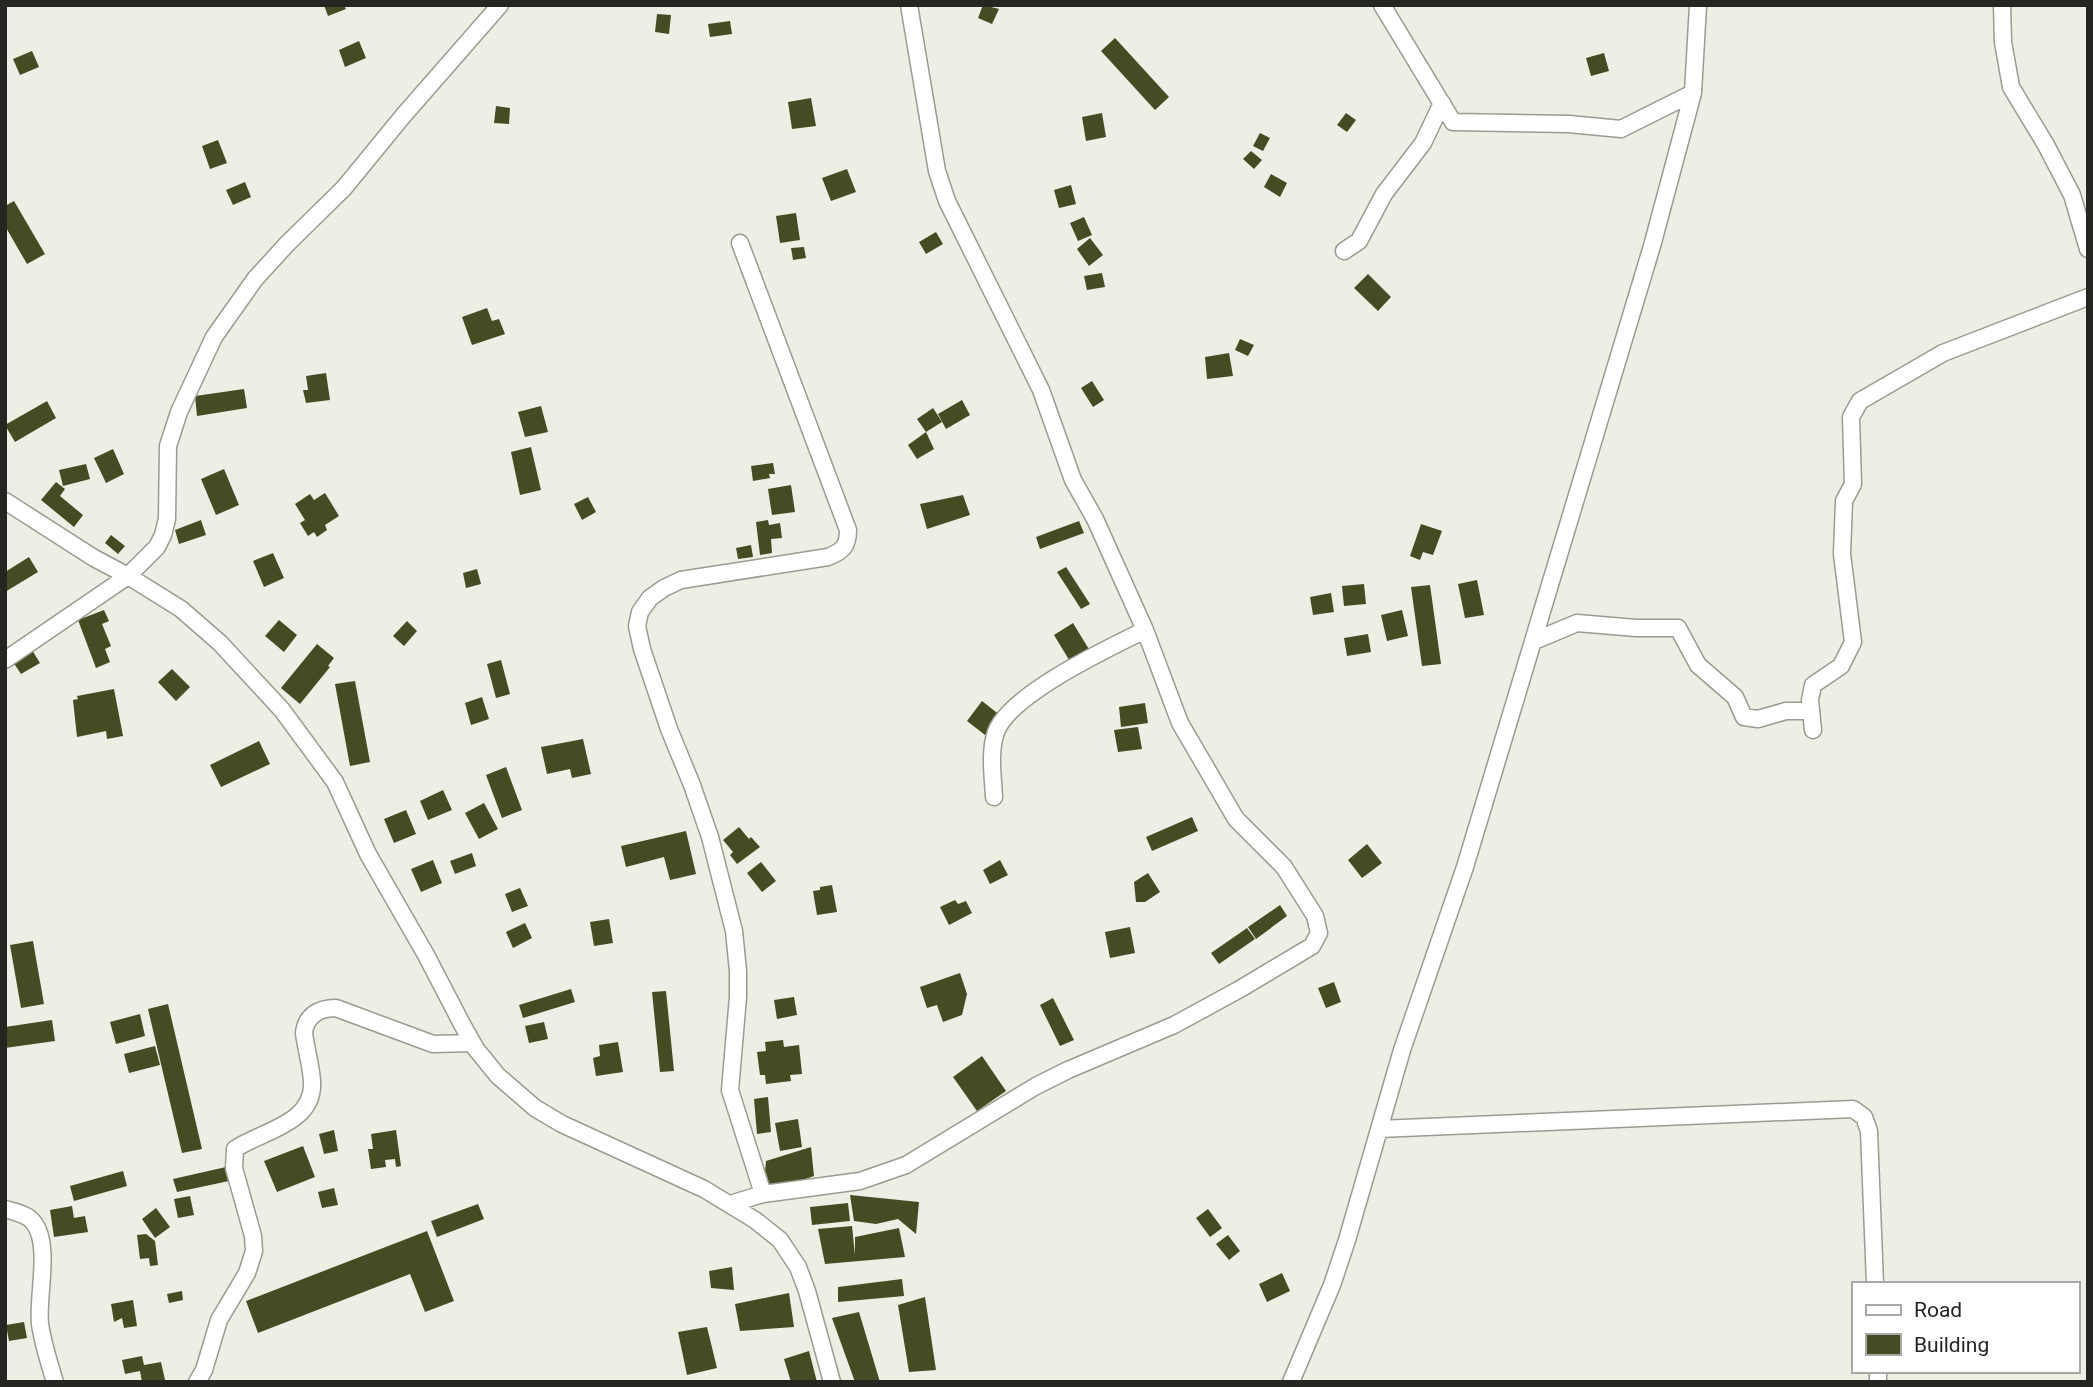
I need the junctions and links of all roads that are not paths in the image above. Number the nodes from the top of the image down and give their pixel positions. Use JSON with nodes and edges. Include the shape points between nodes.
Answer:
{"nodes":[{"id":1,"x":500,"y":5,"type":"edge"},
{"id":2,"x":909,"y":5,"type":"edge"},
{"id":3,"x":1382,"y":5,"type":"edge"},
{"id":4,"x":1698,"y":5,"type":"edge"},
{"id":5,"x":2002,"y":5,"type":"edge"},
{"id":6,"x":1693,"y":93,"type":"junction"},
{"id":7,"x":1442,"y":103,"type":"junction"},
{"id":8,"x":740,"y":243,"type":"dead end"},
{"id":9,"x":2088,"y":249,"type":"edge"},
{"id":10,"x":1344,"y":251,"type":"dead end"},
{"id":11,"x":2088,"y":297,"type":"edge"},
{"id":12,"x":5,"y":500,"type":"edge"},
{"id":13,"x":128,"y":576,"type":"junction"},
{"id":14,"x":1145,"y":630,"type":"junction"},
{"id":15,"x":1534,"y":641,"type":"junction"},
{"id":16,"x":5,"y":660,"type":"edge"},
{"id":17,"x":1811,"y":711,"type":"junction"},
{"id":18,"x":1813,"y":730,"type":"dead end"},
{"id":19,"x":995,"y":797,"type":"dead end"},
{"id":20,"x":472,"y":1043,"type":"junction"},
{"id":21,"x":1379,"y":1129,"type":"junction"},
{"id":22,"x":763,"y":1194,"type":"junction"},
{"id":23,"x":730,"y":1204,"type":"junction"},
{"id":24,"x":5,"y":1209,"type":"edge"},
{"id":25,"x":1875,"y":1282,"type":"edge"},
{"id":26,"x":55,"y":1382,"type":"edge"},
{"id":27,"x":197,"y":1382,"type":"edge"},
{"id":28,"x":832,"y":1382,"type":"edge"},
{"id":29,"x":1291,"y":1382,"type":"edge"}],
"edges":[{"from":1,"to":13,"type":"street","via":[[344,188],[255,279],[214,337],[168,446],[163,536]]},
{"from":2,"to":14,"type":"street","via":[[941,186],[1041,390],[1073,480]]},
{"from":3,"to":7,"type":"street"},
{"from":4,"to":6,"type":"street"},
{"from":5,"to":9,"type":"street","via":[[2011,87],[2072,195]]},
{"from":6,"to":7,"type":"street","via":[[1621,129],[1453,122]]},
{"from":6,"to":15,"type":"street"},
{"from":7,"to":10,"type":"street","via":[[1423,143],[1384,194],[1359,241]]},
{"from":8,"to":22,"type":"street","via":[[848,539],[840,552],[828,557],[681,580],[650,598],[637,626],[710,837],[734,931],[738,997],[730,1090]]},
{"from":11,"to":17,"type":"street","via":[[1943,353],[1860,401],[1851,416],[1853,484],[1844,501],[1842,554],[1853,642],[1841,666],[1813,685]]},
{"from":12,"to":13,"type":"street"},
{"from":13,"to":16,"type":"street"},
{"from":13,"to":20,"type":"street","via":[[206,629],[282,710],[315,754],[335,782],[368,854]]},
{"from":14,"to":19,"type":"street","via":[[1065,670],[1004,718],[996,732],[992,757]]},
{"from":14,"to":22,"type":"street","via":[[1193,747],[1236,818],[1284,867],[1315,916],[1318,939],[1174,1025],[1037,1086],[906,1165],[860,1181]]},
{"from":15,"to":17,"type":"street","via":[[1577,623],[1678,628],[1698,665],[1734,697],[1744,717]]},
{"from":15,"to":21,"type":"street"},
{"from":17,"to":18,"type":"street"},
{"from":20,"to":23,"type":"street","via":[[498,1076],[535,1108]]},
{"from":20,"to":27,"type":"street","via":[[433,1044],[336,1008],[312,1015],[304,1033],[312,1091],[305,1109],[235,1149],[234,1168],[254,1251],[247,1273],[219,1320]]},
{"from":21,"to":25,"type":"street","via":[[1853,1109],[1864,1117],[1869,1131]]},
{"from":21,"to":29,"type":"street","via":[[1332,1285]]},
{"from":22,"to":23,"type":"street"},
{"from":23,"to":28,"type":"street","via":[[780,1240],[794,1260]]},
{"from":24,"to":26,"type":"street","via":[[33,1220],[39,1230],[40,1322]]}]}
